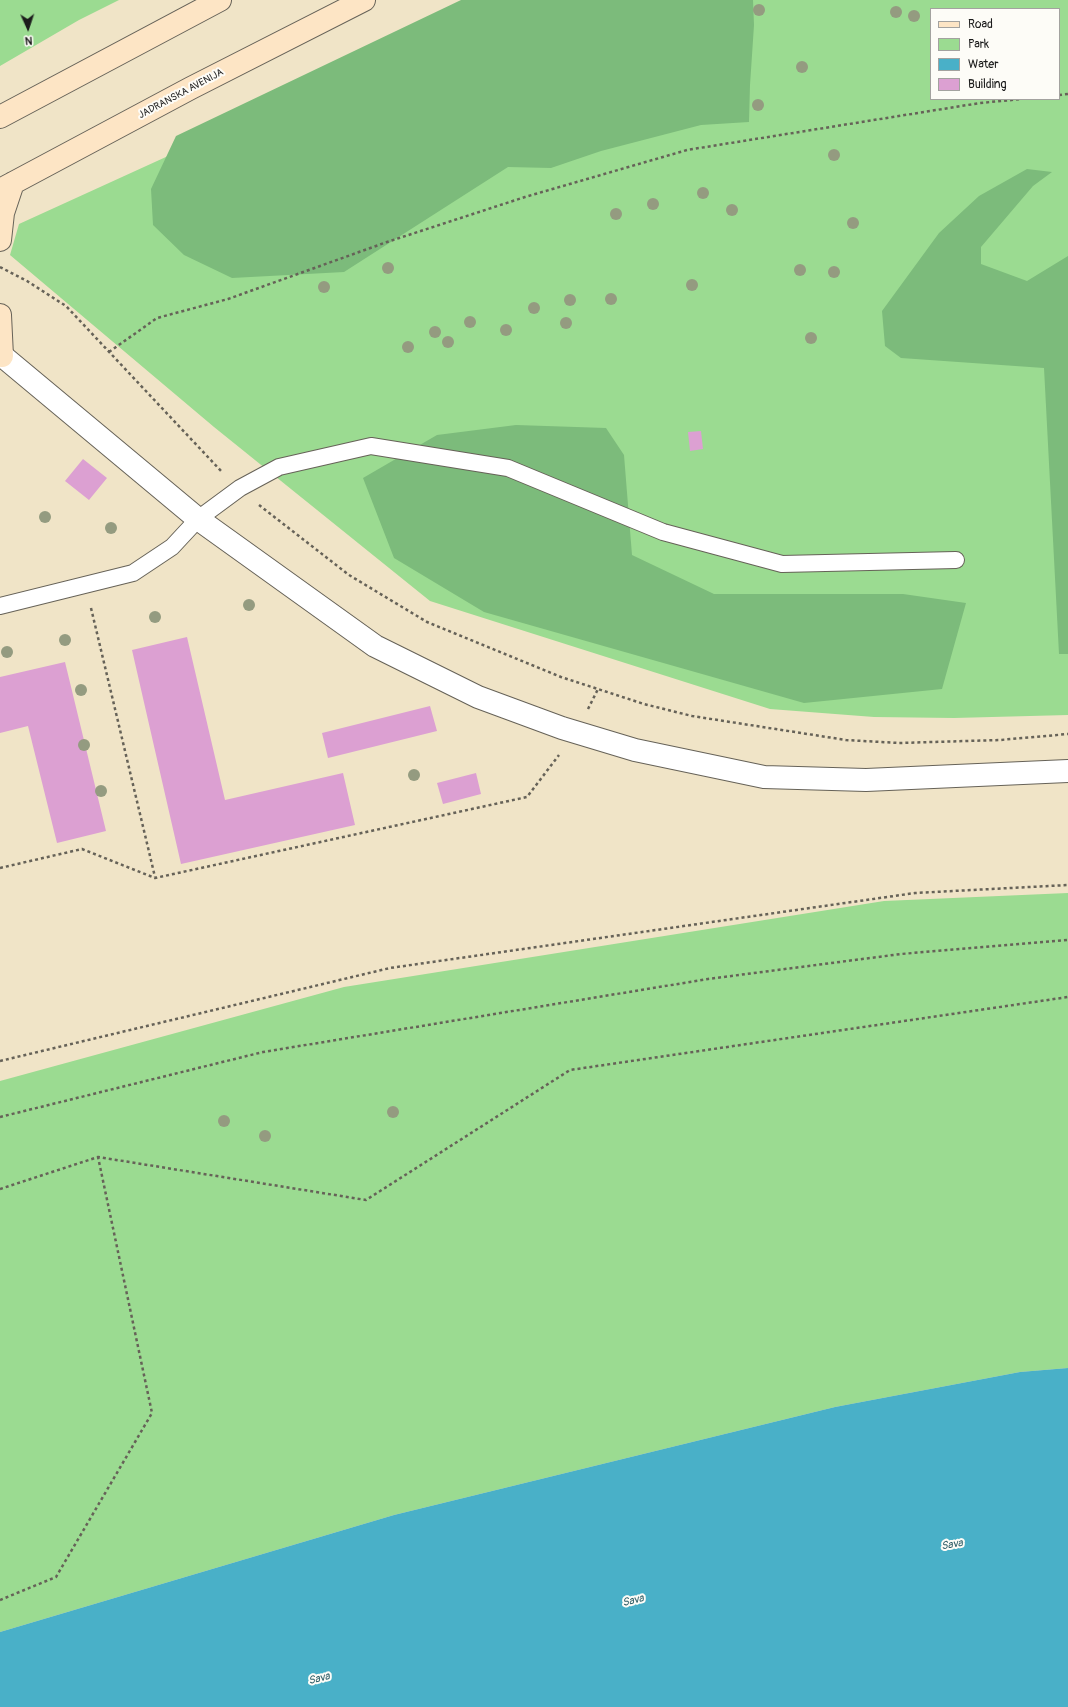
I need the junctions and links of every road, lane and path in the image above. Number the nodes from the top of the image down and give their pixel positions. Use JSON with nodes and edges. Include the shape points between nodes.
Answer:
{"nodes":[{"id":1,"x":220,"y":0,"type":"edge"},
{"id":2,"x":364,"y":0,"type":"edge"},
{"id":3,"x":1012,"y":100,"type":"edge"},
{"id":4,"x":0,"y":117,"type":"edge"},
{"id":5,"x":6,"y":187,"type":"edge"},
{"id":6,"x":0,"y":240,"type":"edge"},
{"id":7,"x":0,"y":267,"type":"edge"},
{"id":8,"x":0,"y":315,"type":"edge"},
{"id":9,"x":109,"y":352,"type":"junction"},
{"id":10,"x":1,"y":355,"type":"edge"},
{"id":11,"x":221,"y":472,"type":"dead end"},
{"id":12,"x":257,"y":503,"type":"dead end"},
{"id":13,"x":198,"y":519,"type":"junction"},
{"id":14,"x":956,"y":560,"type":"dead end"},
{"id":15,"x":86,"y":585,"type":"junction"},
{"id":16,"x":0,"y":606,"type":"edge"},
{"id":17,"x":576,"y":732,"type":"junction"},
{"id":18,"x":1068,"y":734,"type":"edge"},
{"id":19,"x":1068,"y":771,"type":"edge"},
{"id":20,"x":0,"y":868,"type":"edge"},
{"id":21,"x":155,"y":878,"type":"junction"},
{"id":22,"x":1068,"y":885,"type":"edge"},
{"id":23,"x":1068,"y":940,"type":"edge"},
{"id":24,"x":1068,"y":997,"type":"edge"},
{"id":25,"x":0,"y":1060,"type":"edge"},
{"id":26,"x":0,"y":1117,"type":"edge"},
{"id":27,"x":98,"y":1157,"type":"junction"},
{"id":28,"x":0,"y":1189,"type":"edge"},
{"id":29,"x":0,"y":1600,"type":"edge"}],
"edges":[{"from":1,"to":4,"type":"main road"},
{"from":2,"to":5,"type":"main road","name":"JADRANSKA AVENIJA","via":[[191,88]]},
{"from":3,"to":9,"type":"path","via":[[687,150],[525,197],[386,242],[228,299],[157,318]]},
{"from":5,"to":6,"type":"main road"},
{"from":7,"to":9,"type":"path","via":[[66,306]]},
{"from":8,"to":10,"type":"main road"},
{"from":9,"to":11,"type":"path"},
{"from":10,"to":13,"type":"street"},
{"from":12,"to":18,"type":"path","via":[[349,575],[427,622],[561,677],[644,704],[692,716],[846,740],[899,743],[1000,740]]},
{"from":13,"to":14,"type":"lane","via":[[240,488],[279,467],[371,446],[508,468],[663,532],[782,564]]},
{"from":13,"to":15,"type":"lane","via":[[172,547],[133,573]]},
{"from":13,"to":17,"type":"street","via":[[376,646],[478,697]]},
{"from":15,"to":16,"type":"lane"},
{"from":15,"to":21,"type":"path"},
{"from":17,"to":19,"type":"street","via":[[635,750],[764,777],[866,780]]},
{"from":17,"to":21,"type":"path","via":[[527,797]]},
{"from":20,"to":21,"type":"path","via":[[82,849]]},
{"from":22,"to":25,"type":"path","via":[[915,893],[390,968]]},
{"from":23,"to":26,"type":"path","via":[[901,954],[708,980],[262,1052]]},
{"from":24,"to":27,"type":"path","via":[[570,1070],[366,1200]]},
{"from":27,"to":28,"type":"path"},
{"from":27,"to":29,"type":"path","via":[[152,1413],[56,1577]]}]}
